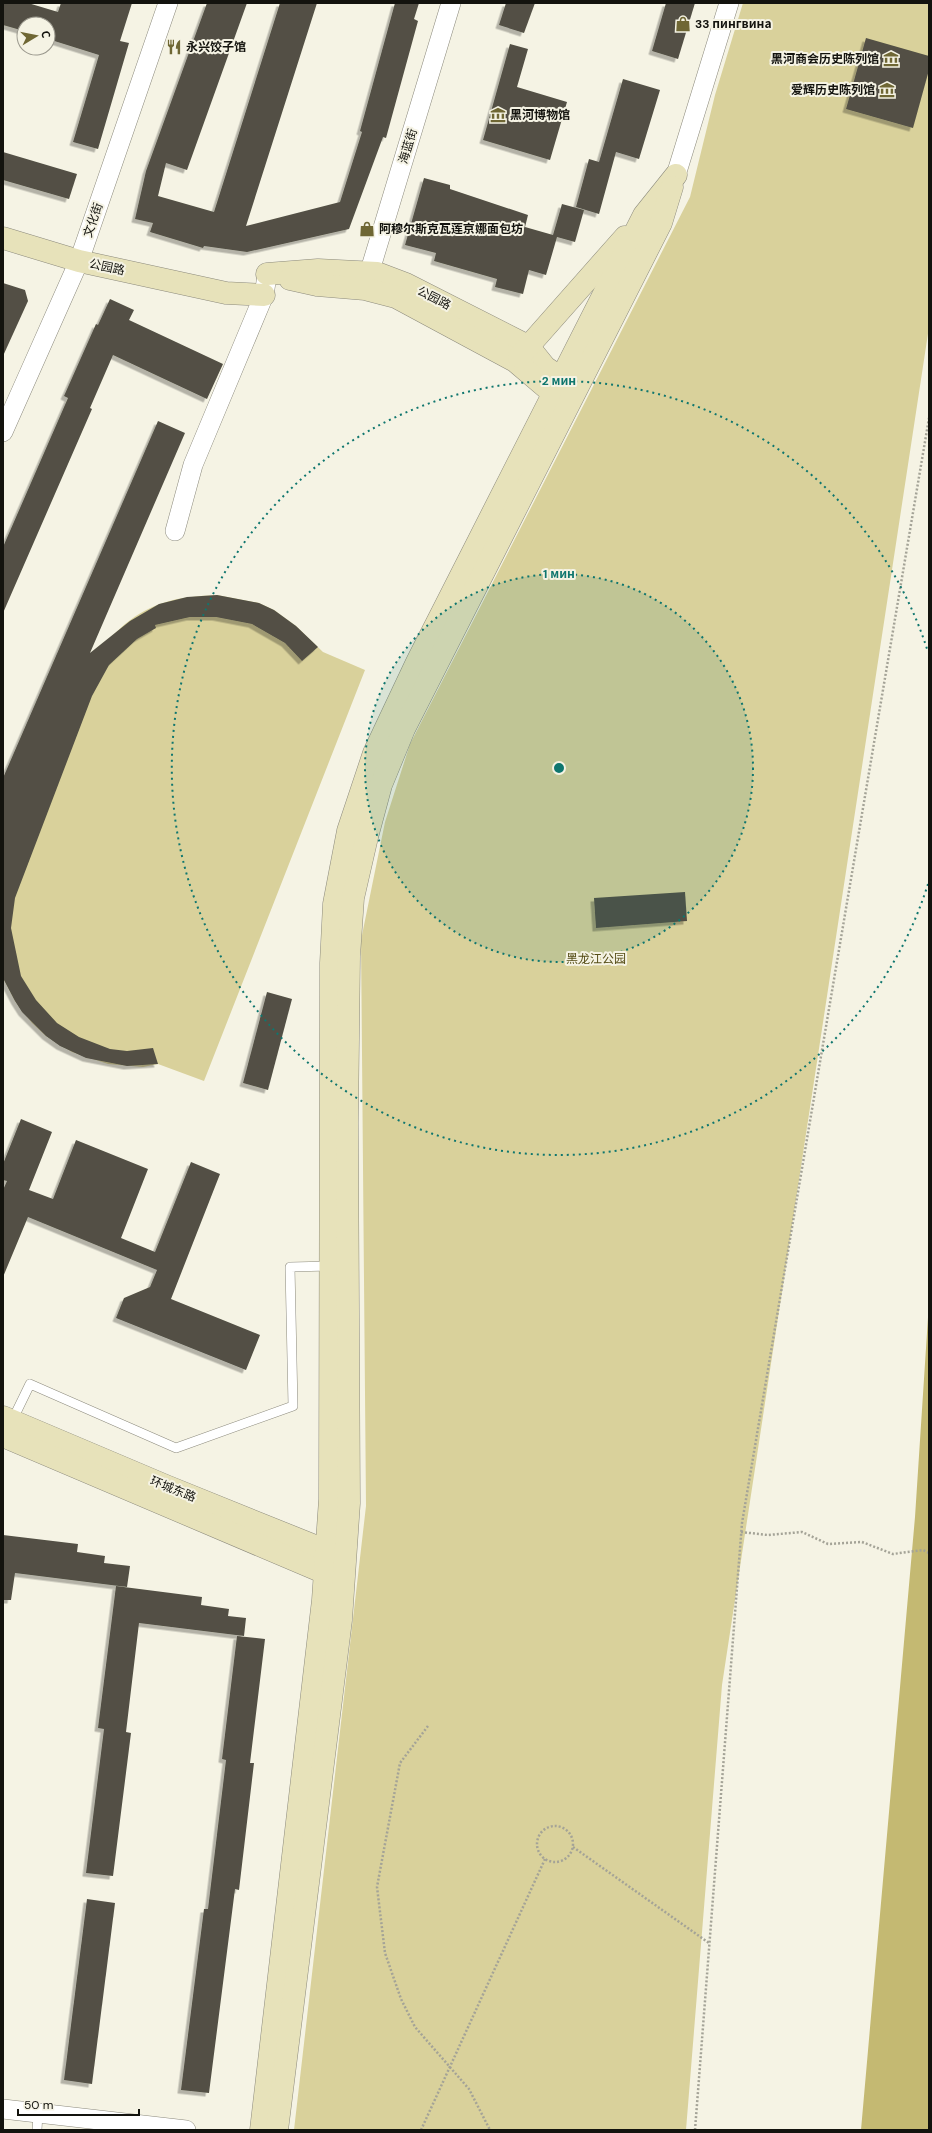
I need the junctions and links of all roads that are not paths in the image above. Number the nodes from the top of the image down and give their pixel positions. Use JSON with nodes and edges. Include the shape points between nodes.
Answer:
{"nodes":[{"id":1,"x":168,"y":3,"type":"edge"},
{"id":2,"x":451,"y":3,"type":"edge"},
{"id":3,"x":729,"y":3,"type":"edge"},
{"id":4,"x":676,"y":175,"type":"junction"},
{"id":5,"x":644,"y":215,"type":"junction"},
{"id":6,"x":3,"y":238,"type":"edge"},
{"id":7,"x":79,"y":261,"type":"junction"},
{"id":8,"x":367,"y":280,"type":"junction"},
{"id":9,"x":266,"y":284,"type":"junction"},
{"id":10,"x":522,"y":354,"type":"junction"},
{"id":11,"x":565,"y":392,"type":"junction"},
{"id":12,"x":3,"y":432,"type":"edge"},
{"id":13,"x":175,"y":531,"type":"dead end"},
{"id":14,"x":330,"y":1266,"type":"junction"},
{"id":15,"x":6,"y":1425,"type":"edge"},
{"id":16,"x":336,"y":1552,"type":"junction"},
{"id":17,"x":335,"y":1575,"type":"junction"},
{"id":18,"x":3,"y":2108,"type":"edge"},
{"id":19,"x":38,"y":2121,"type":"edge"},
{"id":20,"x":186,"y":2130,"type":"edge"},
{"id":21,"x":261,"y":2130,"type":"edge"},
{"id":22,"x":277,"y":2130,"type":"edge"}],
"edges":[{"from":1,"to":7,"type":"street","name":"文化街"},
{"from":2,"to":8,"type":"street","name":"海蓝街"},
{"from":3,"to":4,"type":"street"},
{"from":4,"to":5,"type":"street"},
{"from":4,"to":11,"type":"street","via":[[661,223]]},
{"from":5,"to":10,"type":"street"},
{"from":5,"to":11,"type":"street"},
{"from":6,"to":7,"type":"street","name":"公园路"},
{"from":7,"to":9,"type":"street","name":"公园路","via":[[226,292]]},
{"from":7,"to":12,"type":"street","name":"文化街"},
{"from":8,"to":9,"type":"street","name":"公园路","via":[[317,285]]},
{"from":8,"to":10,"type":"street","name":"公园路","via":[[406,284]]},
{"from":9,"to":13,"type":"street","via":[[193,465]]},
{"from":10,"to":11,"type":"street","name":"公园路","via":[[545,367]]},
{"from":11,"to":14,"type":"street","via":[[391,717],[363,782],[348,831],[334,904],[331,963]]},
{"from":11,"to":16,"type":"street","via":[[404,729],[381,785],[353,898],[349,956],[349,1503]]},
{"from":14,"to":15,"type":"lane","via":[[290,1268],[293,1406],[176,1448],[30,1384]]},
{"from":14,"to":16,"type":"street","via":[[330,1499]]},
{"from":15,"to":16,"type":"street","name":"环城东路"},
{"from":15,"to":17,"type":"street","name":"环城东路"},
{"from":16,"to":17,"type":"street"},
{"from":17,"to":21,"type":"street"},
{"from":17,"to":22,"type":"street","via":[[341,1620]]},
{"from":18,"to":19,"type":"street"},
{"from":19,"to":20,"type":"street"}]}
